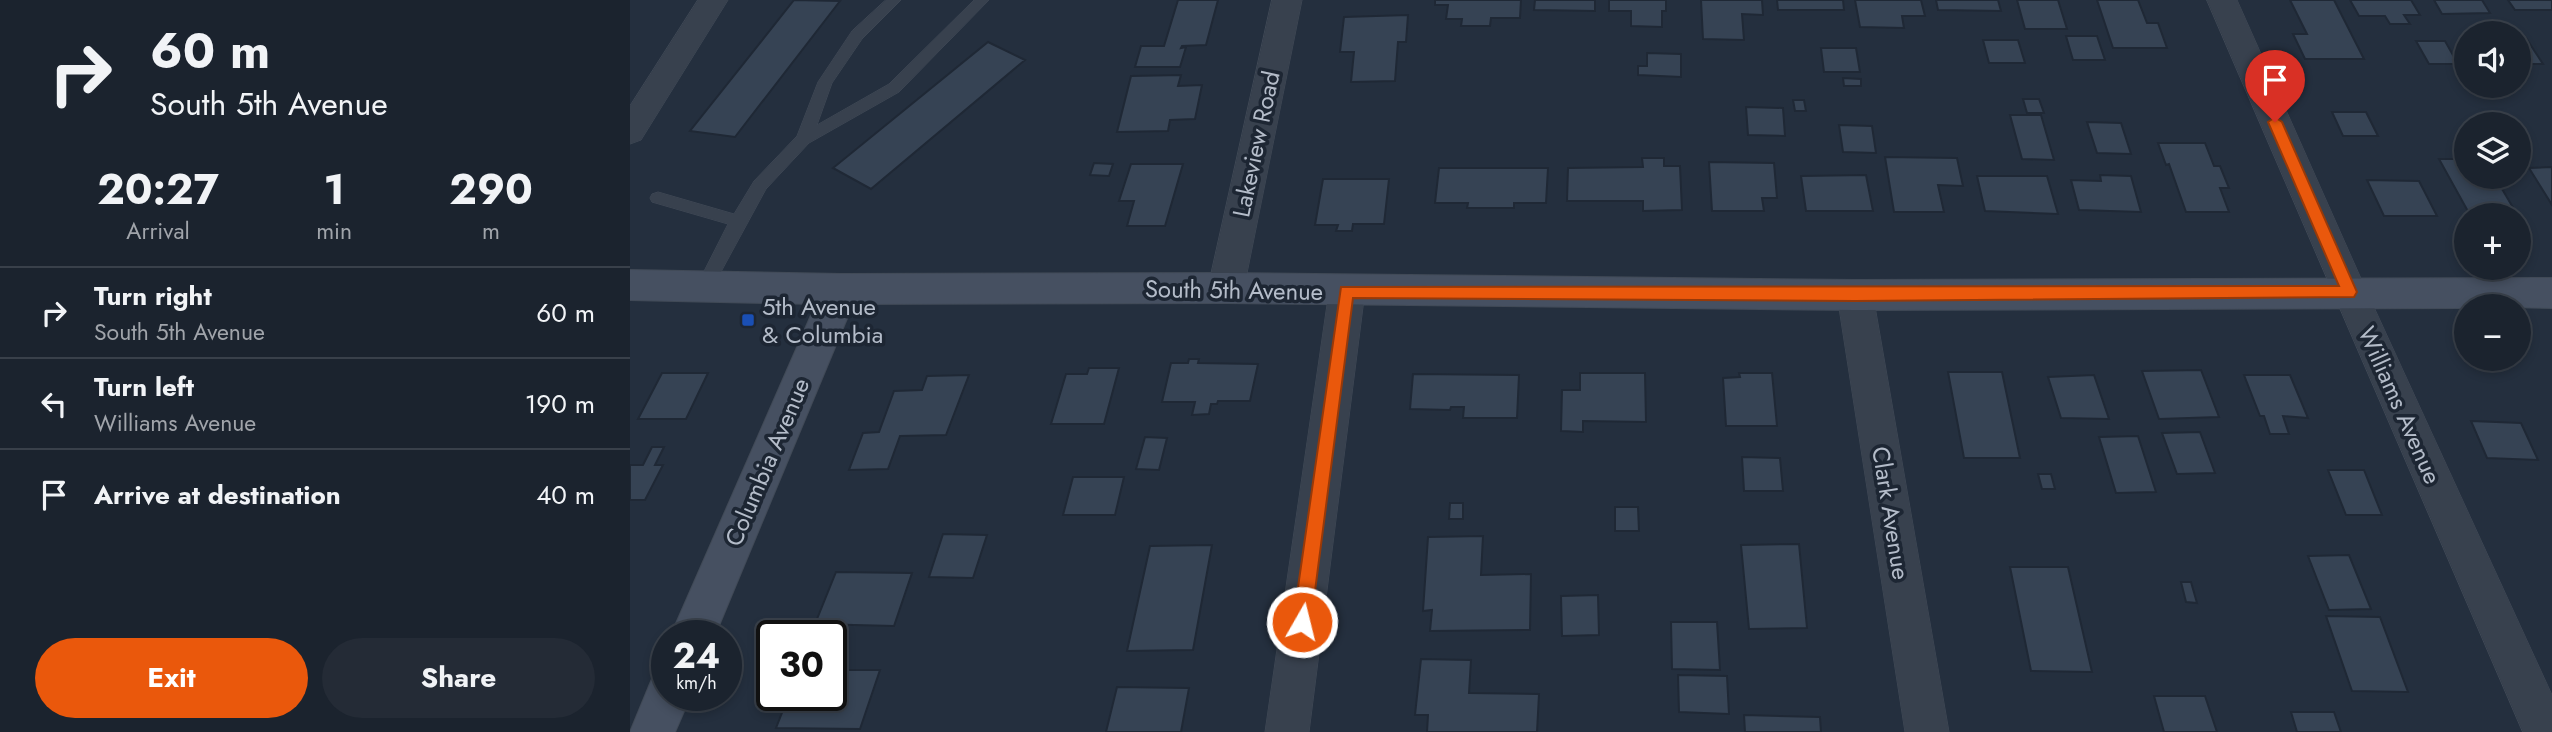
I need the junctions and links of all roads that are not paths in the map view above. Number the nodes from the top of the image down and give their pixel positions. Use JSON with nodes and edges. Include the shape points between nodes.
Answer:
{"nodes":[{"id":1,"x":713,"y":0,"type":"edge"},
{"id":2,"x":894,"y":0,"type":"edge"},
{"id":3,"x":982,"y":0,"type":"edge"},
{"id":4,"x":1287,"y":0,"type":"edge"},
{"id":5,"x":2222,"y":0,"type":"edge"},
{"id":6,"x":630,"y":132,"type":"edge"},
{"id":7,"x":804,"y":139,"type":"junction"},
{"id":8,"x":658,"y":198,"type":"dead end"},
{"id":9,"x":737,"y":221,"type":"junction"},
{"id":10,"x":630,"y":285,"type":"edge"},
{"id":11,"x":704,"y":287,"type":"junction"},
{"id":12,"x":1226,"y":288,"type":"junction"},
{"id":13,"x":841,"y":289,"type":"junction"},
{"id":14,"x":1347,"y":291,"type":"junction"},
{"id":15,"x":2349,"y":292,"type":"junction"},
{"id":16,"x":2552,"y":293,"type":"edge"},
{"id":17,"x":1855,"y":295,"type":"junction"},
{"id":18,"x":700,"y":620,"type":"edge"},
{"id":19,"x":661,"y":711,"type":"edge"},
{"id":20,"x":652,"y":732,"type":"edge"},
{"id":21,"x":1287,"y":732,"type":"edge"},
{"id":22,"x":1927,"y":732,"type":"edge"},
{"id":23,"x":2546,"y":732,"type":"edge"}],
"edges":[{"from":1,"to":6,"type":"street"},
{"from":2,"to":7,"type":"lane","via":[[857,36],[825,82]]},
{"from":3,"to":7,"type":"lane","via":[[894,88]]},
{"from":4,"to":12,"type":"street","name":"Lakeview Road"},
{"from":5,"to":15,"type":"street","name":"Williams Avenue"},
{"from":7,"to":9,"type":"lane","via":[[760,185]]},
{"from":8,"to":9,"type":"lane"},
{"from":9,"to":11,"type":"lane"},
{"from":10,"to":11,"type":"street","name":"South 5th Avenue"},
{"from":11,"to":13,"type":"street","name":"South 5th Avenue"},
{"from":12,"to":13,"type":"street","name":"South 5th Avenue"},
{"from":12,"to":14,"type":"street","name":"South 5th Avenue"},
{"from":13,"to":18,"type":"street","name":"Columbia Avenue"},
{"from":14,"to":17,"type":"street","name":"South 5th Avenue"},
{"from":14,"to":21,"type":"street"},
{"from":15,"to":16,"type":"street","name":"South 5th Avenue"},
{"from":15,"to":17,"type":"street","name":"South 5th Avenue"},
{"from":15,"to":23,"type":"street","name":"Williams Avenue"},
{"from":17,"to":22,"type":"street","name":"Clark Avenue"},
{"from":19,"to":20,"type":"street"}]}
